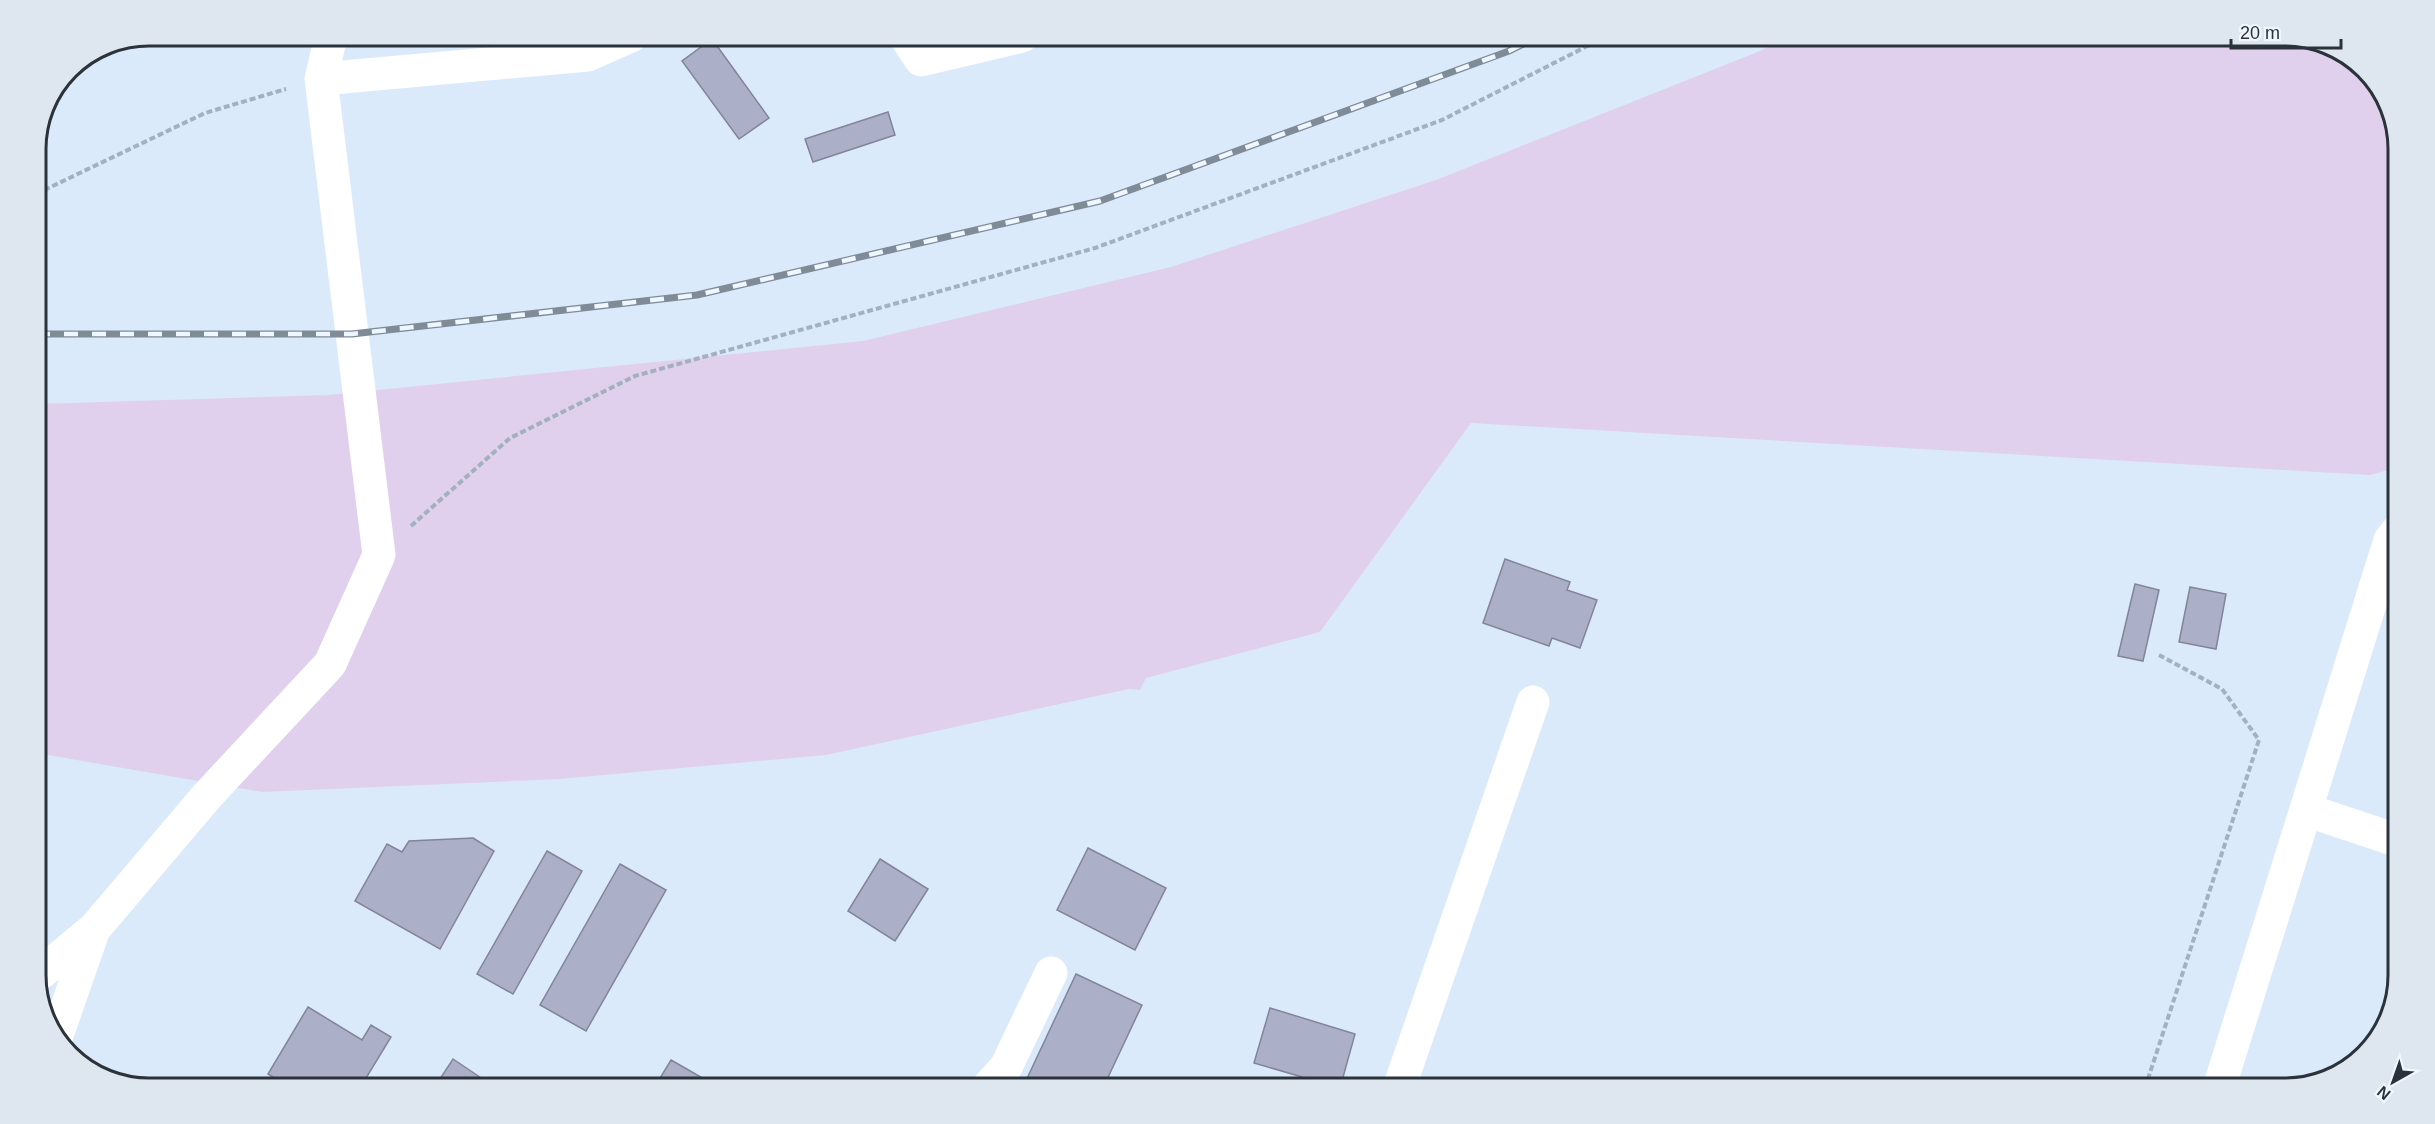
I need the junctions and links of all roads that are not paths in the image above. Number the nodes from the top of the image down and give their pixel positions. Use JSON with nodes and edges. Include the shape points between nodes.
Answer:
{"nodes":[{"id":1,"x":329,"y":46,"type":"edge"},
{"id":2,"x":609,"y":46,"type":"edge"},
{"id":3,"x":912,"y":46,"type":"edge"},
{"id":4,"x":980,"y":46,"type":"edge"},
{"id":5,"x":321,"y":79,"type":"junction"},
{"id":6,"x":2388,"y":546,"type":"edge"},
{"id":7,"x":1533,"y":702,"type":"dead end"},
{"id":8,"x":2306,"y":810,"type":"junction"},
{"id":9,"x":2388,"y":837,"type":"edge"},
{"id":10,"x":95,"y":928,"type":"junction"},
{"id":11,"x":47,"y":968,"type":"edge"},
{"id":12,"x":1051,"y":973,"type":"dead end"},
{"id":13,"x":60,"y":1026,"type":"edge"},
{"id":14,"x":996,"y":1078,"type":"edge"},
{"id":15,"x":1403,"y":1078,"type":"edge"},
{"id":16,"x":2222,"y":1078,"type":"edge"}],
"edges":[{"from":1,"to":5,"type":"street"},
{"from":2,"to":5,"type":"street","via":[[588,55]]},
{"from":3,"to":4,"type":"street","via":[[921,60]]},
{"from":5,"to":10,"type":"street","via":[[379,555],[330,664],[207,796]]},
{"from":6,"to":8,"type":"street"},
{"from":7,"to":15,"type":"street"},
{"from":8,"to":9,"type":"street"},
{"from":8,"to":16,"type":"street"},
{"from":10,"to":11,"type":"street"},
{"from":10,"to":13,"type":"street"},
{"from":12,"to":14,"type":"street","via":[[1006,1067]]}]}
